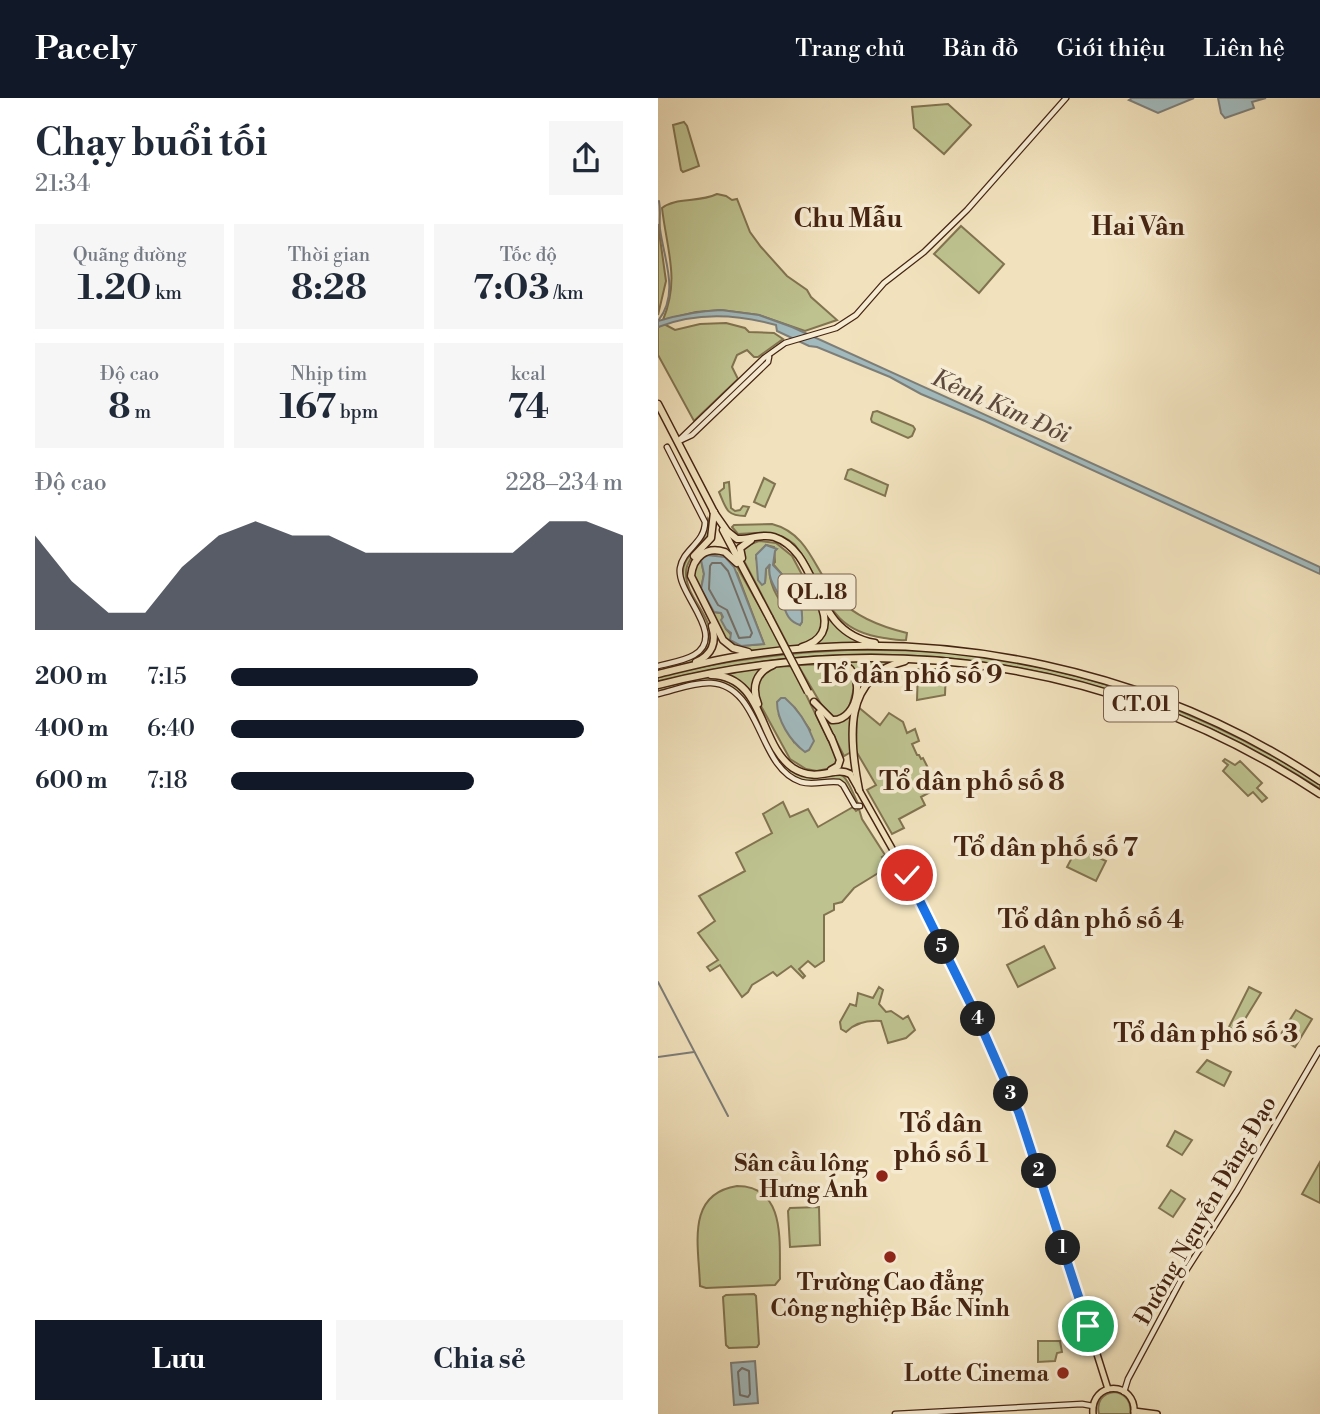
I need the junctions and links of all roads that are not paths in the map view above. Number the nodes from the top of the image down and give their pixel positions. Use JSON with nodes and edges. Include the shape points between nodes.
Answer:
{"nodes":[{"id":1,"x":1066,"y":98,"type":"edge"},
{"id":2,"x":658,"y":404,"type":"edge"},
{"id":3,"x":677,"y":442,"type":"junction"},
{"id":4,"x":667,"y":447,"type":"dead end"},
{"id":5,"x":713,"y":511,"type":"junction"},
{"id":6,"x":748,"y":577,"type":"junction"},
{"id":7,"x":794,"y":649,"type":"junction"},
{"id":8,"x":940,"y":649,"type":"junction"},
{"id":9,"x":782,"y":650,"type":"junction"},
{"id":10,"x":797,"y":660,"type":"junction"},
{"id":11,"x":806,"y":660,"type":"junction"},
{"id":12,"x":946,"y":661,"type":"junction"},
{"id":13,"x":658,"y":666,"type":"edge"},
{"id":14,"x":658,"y":674,"type":"edge"},
{"id":15,"x":658,"y":686,"type":"edge"},
{"id":16,"x":658,"y":694,"type":"edge"},
{"id":17,"x":814,"y":702,"type":"junction"},
{"id":18,"x":831,"y":737,"type":"junction"},
{"id":19,"x":850,"y":774,"type":"junction"},
{"id":20,"x":1320,"y":781,"type":"edge"},
{"id":21,"x":859,"y":790,"type":"junction"},
{"id":22,"x":1320,"y":794,"type":"edge"},
{"id":23,"x":860,"y":806,"type":"dead end"},
{"id":24,"x":1320,"y":1049,"type":"edge"},
{"id":25,"x":1108,"y":1389,"type":"junction"},
{"id":26,"x":1124,"y":1392,"type":"junction"},
{"id":27,"x":1093,"y":1406,"type":"junction"},
{"id":28,"x":1134,"y":1412,"type":"edge"},
{"id":29,"x":927,"y":1413,"type":"edge"},
{"id":30,"x":895,"y":1414,"type":"edge"},
{"id":31,"x":1093,"y":1414,"type":"edge"},
{"id":32,"x":1157,"y":1414,"type":"edge"}],
"edges":[{"from":1,"to":3,"type":"main road","via":[[967,210],[884,283],[850,320],[781,345]]},
{"from":2,"to":3,"type":"highway","number":"QL.18"},
{"from":3,"to":5,"type":"highway","number":"QL.18"},
{"from":4,"to":13,"type":"main road","via":[[705,522],[703,535],[684,558],[680,574],[706,635],[695,654]]},
{"from":5,"to":6,"type":"highway","number":"QL.18"},
{"from":5,"to":8,"type":"highway","number":"QL.18","via":[[737,539],[768,536],[790,546],[831,616],[851,634],[871,643]]},
{"from":5,"to":14,"type":"highway","via":[[711,538],[692,559],[688,572],[713,629],[712,646],[703,659]]},
{"from":6,"to":7,"type":"highway","via":[[740,551],[751,540],[778,542],[796,558],[822,607],[825,623],[818,639]]},
{"from":6,"to":9,"type":"highway","via":[[732,556],[719,550],[699,556],[691,573],[716,629],[730,646],[749,652]]},
{"from":6,"to":17,"type":"highway","number":"QL.18","bridge":true},
{"from":7,"to":8,"type":"highway","number":"CT.01"},
{"from":7,"to":9,"type":"highway","number":"CT.01"},
{"from":8,"to":20,"type":"highway","number":"CT.01","via":[[1055,667],[1161,699],[1256,742]]},
{"from":9,"to":14,"type":"highway","number":"CT.01"},
{"from":10,"to":11,"type":"highway","number":"CT.01"},
{"from":10,"to":15,"type":"highway","number":"CT.01","via":[[732,668]]},
{"from":10,"to":18,"type":"highway","number":"QL.18","via":[[771,665],[760,673],[754,686],[757,702],[785,755],[799,767],[819,772],[838,766],[841,760]]},
{"from":11,"to":12,"type":"highway","number":"CT.01"},
{"from":11,"to":17,"type":"highway","via":[[844,663],[858,681],[845,719],[830,719]]},
{"from":12,"to":21,"type":"highway","via":[[905,661],[882,668],[868,681],[859,695],[853,723]]},
{"from":12,"to":22,"type":"highway","number":"CT.01","via":[[1087,686],[1157,710],[1251,752]]},
{"from":15,"to":19,"type":"highway","via":[[708,675],[731,679],[749,695],[789,765],[812,775],[840,770]]},
{"from":16,"to":23,"type":"main road","via":[[706,683],[729,688],[744,702],[785,773],[809,784],[840,782],[855,806]]},
{"from":17,"to":18,"type":"highway","number":"QL.18"},
{"from":18,"to":19,"type":"highway"},
{"from":19,"to":21,"type":"main road"},
{"from":21,"to":25,"type":"main road","via":[[907,875],[1007,1083]]},
{"from":24,"to":26,"type":"main road","name":"Đường Nguyễn Đăng Đạo","via":[[1187,1269]]},
{"from":25,"to":26,"type":"main road"},
{"from":25,"to":27,"type":"main road","via":[[1098,1395]]},
{"from":26,"to":28,"type":"main road","via":[[1132,1399]]},
{"from":27,"to":29,"type":"main road"},
{"from":27,"to":31,"type":"main road"},
{"from":28,"to":32,"type":"main road"},
{"from":29,"to":30,"type":"main road"}]}
